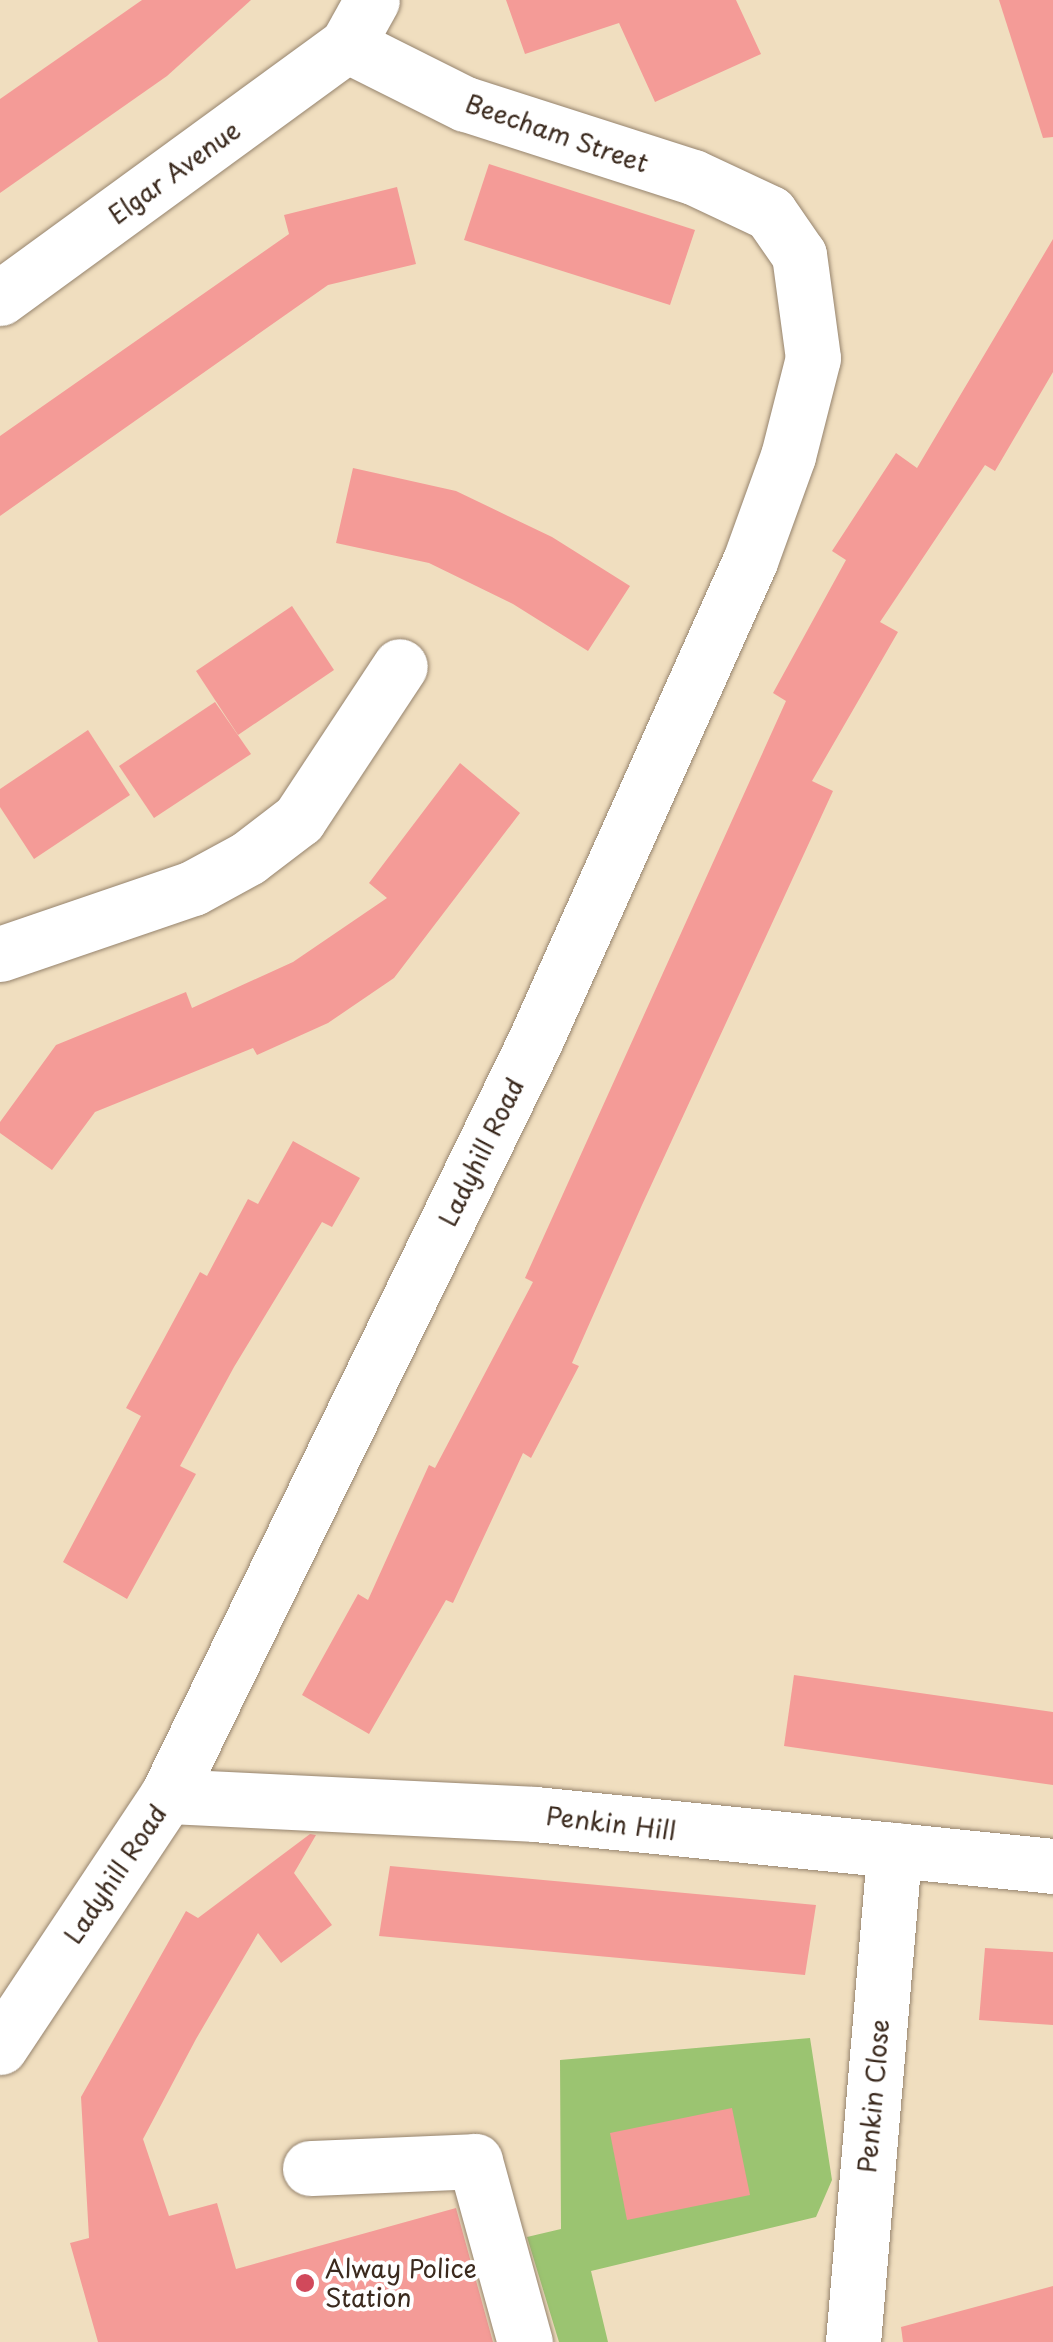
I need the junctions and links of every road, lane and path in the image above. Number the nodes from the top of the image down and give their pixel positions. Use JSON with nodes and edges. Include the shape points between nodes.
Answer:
{"nodes":[{"id":1,"x":360,"y":23,"type":"edge"},
{"id":2,"x":770,"y":213,"type":"joint"},
{"id":3,"x":0,"y":298,"type":"edge"},
{"id":4,"x":400,"y":666,"type":"dead end"},
{"id":5,"x":0,"y":954,"type":"edge"},
{"id":6,"x":168,"y":1796,"type":"junction"},
{"id":7,"x":894,"y":1850,"type":"junction"},
{"id":8,"x":1053,"y":1866,"type":"edge"},
{"id":9,"x":0,"y":2047,"type":"edge"},
{"id":10,"x":310,"y":2168,"type":"dead end"},
{"id":11,"x":525,"y":2342,"type":"edge"},
{"id":12,"x":853,"y":2342,"type":"edge"}],
"edges":[{"from":1,"to":2,"type":"street","name":"Beecham Street","via":[[465,104],[693,177]]},
{"from":1,"to":3,"type":"street","name":"Elgar Avenue"},
{"from":2,"to":6,"type":"street","name":"Ladyhill Road","via":[[798,255],[813,358],[788,456],[750,561],[599,906]]},
{"from":4,"to":5,"type":"street","via":[[300,819],[248,858],[193,888]]},
{"from":6,"to":7,"type":"street","name":"Penkin Hill","via":[[534,1814]]},
{"from":6,"to":9,"type":"street","name":"Ladyhill Road"},
{"from":7,"to":8,"type":"street","name":"Penkin Hill"},
{"from":7,"to":12,"type":"street","name":"Penkin Close"},
{"from":10,"to":11,"type":"street","via":[[475,2161]]}]}
